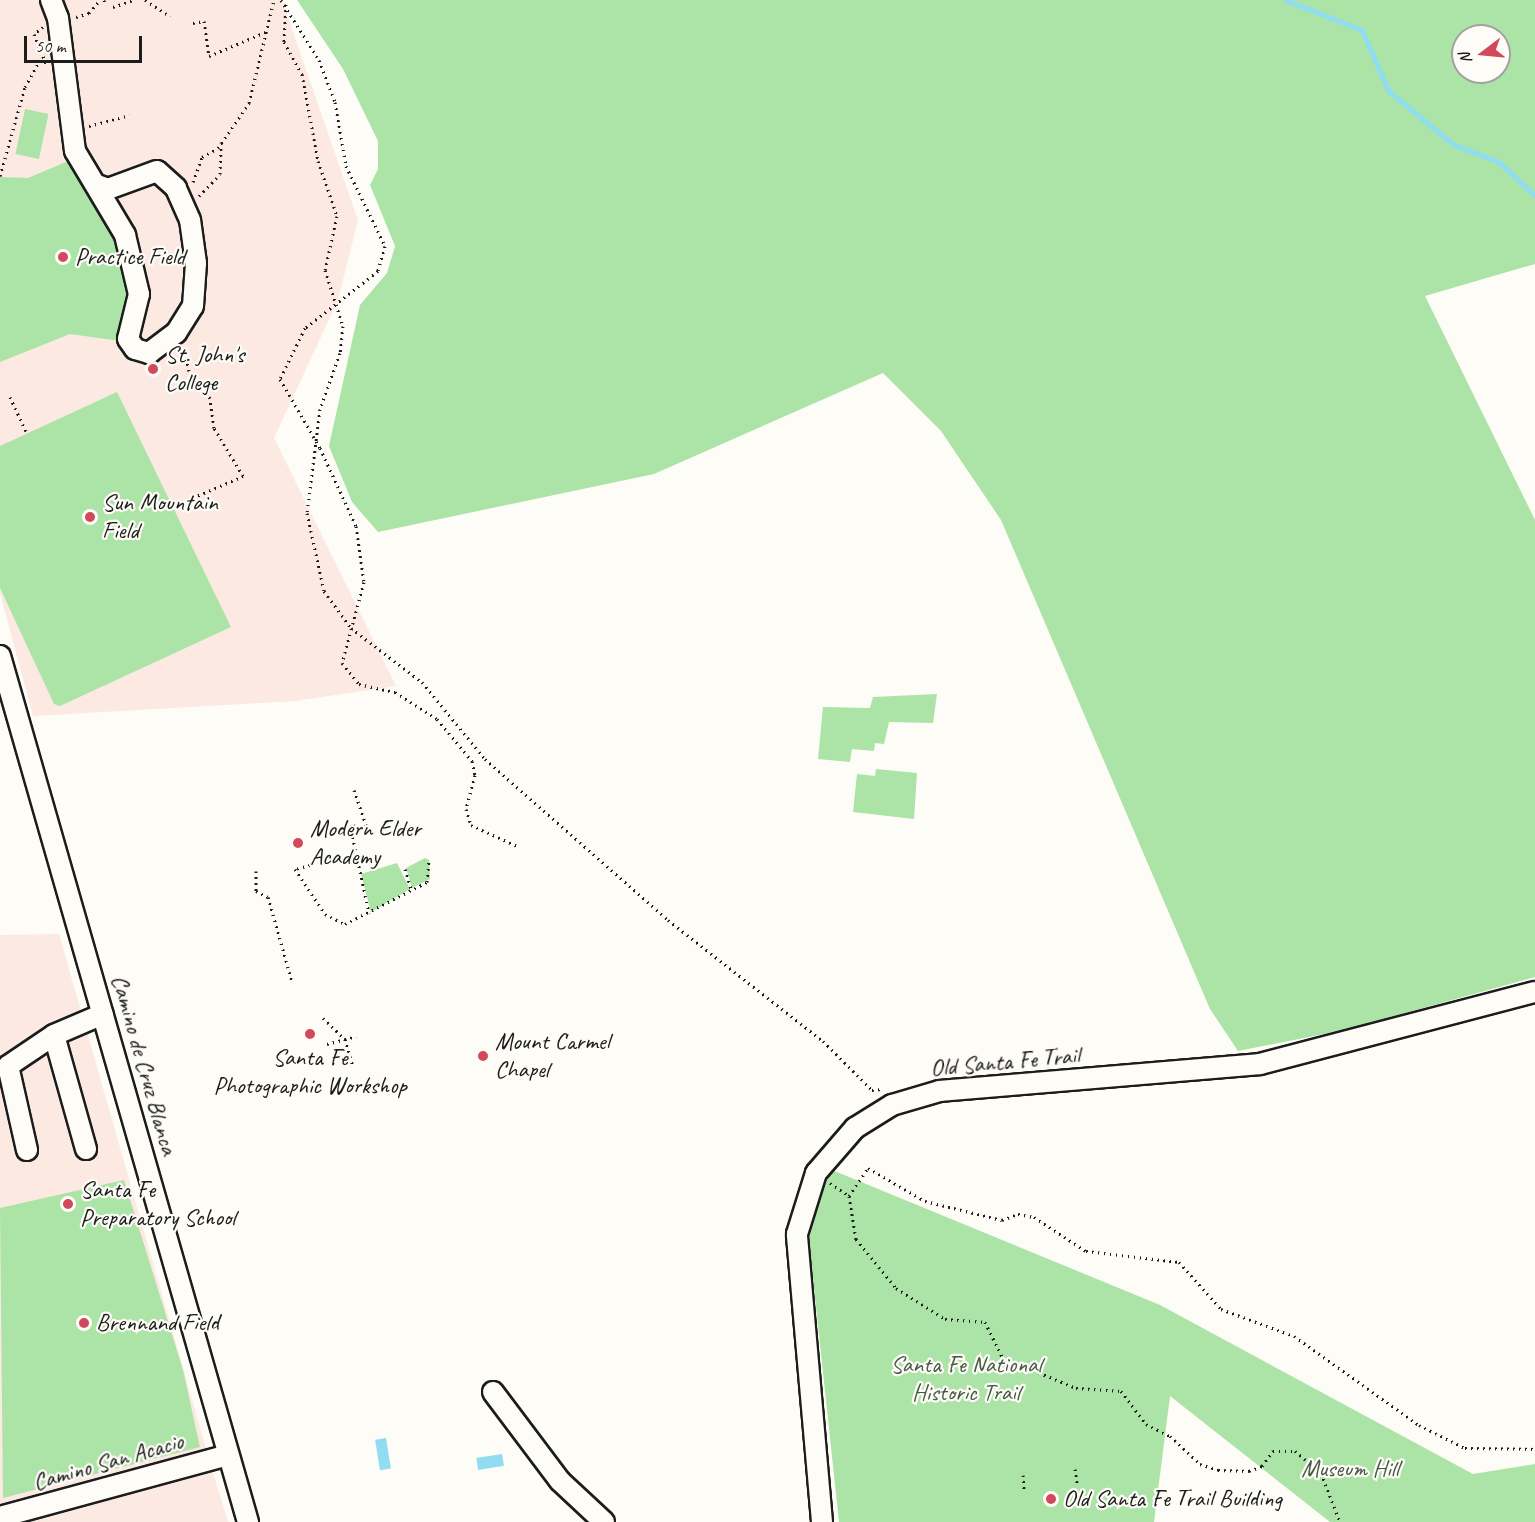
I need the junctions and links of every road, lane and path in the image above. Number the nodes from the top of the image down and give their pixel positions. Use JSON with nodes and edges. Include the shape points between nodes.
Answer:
{"nodes":[{"id":1,"x":51,"y":0,"type":"edge"},
{"id":2,"x":133,"y":0,"type":"edge"},
{"id":3,"x":145,"y":0,"type":"edge"},
{"id":4,"x":274,"y":0,"type":"edge"},
{"id":5,"x":282,"y":0,"type":"edge"},
{"id":6,"x":103,"y":1,"type":"edge"},
{"id":7,"x":286,"y":4,"type":"junction"},
{"id":8,"x":113,"y":8,"type":"dead end"},
{"id":9,"x":170,"y":16,"type":"dead end"},
{"id":10,"x":67,"y":19,"type":"dead end"},
{"id":11,"x":194,"y":23,"type":"dead end"},
{"id":12,"x":268,"y":32,"type":"junction"},
{"id":13,"x":40,"y":60,"type":"dead end"},
{"id":14,"x":130,"y":115,"type":"dead end"},
{"id":15,"x":89,"y":126,"type":"dead end"},
{"id":16,"x":221,"y":143,"type":"junction"},
{"id":17,"x":0,"y":176,"type":"edge"},
{"id":18,"x":98,"y":185,"type":"junction"},
{"id":19,"x":190,"y":213,"type":"junction"},
{"id":20,"x":338,"y":300,"type":"junction"},
{"id":21,"x":183,"y":343,"type":"dead end"},
{"id":22,"x":10,"y":397,"type":"dead end"},
{"id":23,"x":26,"y":432,"type":"dead end"},
{"id":24,"x":318,"y":444,"type":"junction"},
{"id":25,"x":176,"y":505,"type":"dead end"},
{"id":26,"x":351,"y":627,"type":"junction"},
{"id":27,"x":0,"y":656,"type":"edge"},
{"id":28,"x":354,"y":790,"type":"dead end"},
{"id":29,"x":517,"y":846,"type":"dead end"},
{"id":30,"x":429,"y":860,"type":"dead end"},
{"id":31,"x":310,"y":865,"type":"dead end"},
{"id":32,"x":405,"y":868,"type":"dead end"},
{"id":33,"x":256,"y":871,"type":"dead end"},
{"id":34,"x":411,"y":889,"type":"junction"},
{"id":35,"x":369,"y":913,"type":"junction"},
{"id":36,"x":292,"y":982,"type":"dead end"},
{"id":37,"x":1535,"y":992,"type":"edge"},
{"id":38,"x":103,"y":1014,"type":"junction"},
{"id":39,"x":323,"y":1018,"type":"dead end"},
{"id":40,"x":54,"y":1035,"type":"junction"},
{"id":41,"x":356,"y":1036,"type":"dead end"},
{"id":42,"x":345,"y":1039,"type":"junction"},
{"id":43,"x":327,"y":1044,"type":"dead end"},
{"id":44,"x":352,"y":1064,"type":"dead end"},
{"id":45,"x":881,"y":1089,"type":"dead end"},
{"id":46,"x":86,"y":1149,"type":"dead end"},
{"id":47,"x":27,"y":1150,"type":"dead end"},
{"id":48,"x":827,"y":1179,"type":"dead end"},
{"id":49,"x":849,"y":1196,"type":"junction"},
{"id":50,"x":494,"y":1392,"type":"dead end"},
{"id":51,"x":1535,"y":1449,"type":"edge"},
{"id":52,"x":228,"y":1455,"type":"junction"},
{"id":53,"x":1075,"y":1469,"type":"dead end"},
{"id":54,"x":1023,"y":1475,"type":"dead end"},
{"id":55,"x":1077,"y":1483,"type":"dead end"},
{"id":56,"x":1024,"y":1489,"type":"dead end"},
{"id":57,"x":0,"y":1517,"type":"edge"},
{"id":58,"x":248,"y":1522,"type":"edge"},
{"id":59,"x":604,"y":1522,"type":"edge"},
{"id":60,"x":822,"y":1522,"type":"edge"},
{"id":61,"x":1340,"y":1522,"type":"edge"}],
"edges":[{"from":1,"to":18,"type":"street","via":[[58,18],[75,152]]},
{"from":2,"to":8,"type":"path"},
{"from":3,"to":9,"type":"path"},
{"from":4,"to":12,"type":"path"},
{"from":5,"to":7,"type":"path"},
{"from":6,"to":10,"type":"path","via":[[89,13]]},
{"from":7,"to":20,"type":"path","via":[[284,42],[302,74],[318,160],[337,216],[325,270]]},
{"from":7,"to":20,"type":"path","via":[[320,60],[335,102],[346,166],[385,246],[378,271]]},
{"from":11,"to":12,"type":"path","via":[[204,21],[208,57]]},
{"from":12,"to":16,"type":"path","via":[[249,103]]},
{"from":13,"to":17,"type":"path","via":[[18,107]]},
{"from":14,"to":15,"type":"path"},
{"from":16,"to":19,"type":"path","via":[[220,174]]},
{"from":16,"to":19,"type":"path","via":[[196,167]]},
{"from":18,"to":19,"type":"street","via":[[108,189],[158,171],[176,188]]},
{"from":18,"to":19,"type":"street","via":[[124,235],[138,278],[139,294],[128,339],[143,353],[176,333],[193,306],[196,263]]},
{"from":20,"to":24,"type":"path","via":[[340,353],[320,409]]},
{"from":20,"to":24,"type":"path","via":[[304,328],[280,380]]},
{"from":21,"to":25,"type":"path","via":[[189,371],[210,398],[214,428],[243,476]]},
{"from":22,"to":23,"type":"path"},
{"from":24,"to":26,"type":"path","via":[[356,526],[362,553],[364,582]]},
{"from":24,"to":26,"type":"path","via":[[307,513],[324,591]]},
{"from":26,"to":29,"type":"path","via":[[341,655],[351,679],[395,692],[437,719],[472,761],[475,775],[466,809],[471,825]]},
{"from":26,"to":45,"type":"path","via":[[391,660],[406,666],[485,759],[668,920],[823,1041],[872,1090]]},
{"from":27,"to":38,"type":"street","name":"Camino de Cruz Blanca"},
{"from":28,"to":35,"type":"path","via":[[367,828],[350,825]]},
{"from":30,"to":34,"type":"path","via":[[430,879]]},
{"from":31,"to":35,"type":"path","via":[[295,869],[335,922],[354,923]]},
{"from":32,"to":34,"type":"path"},
{"from":33,"to":36,"type":"path","via":[[256,891],[268,897]]},
{"from":34,"to":35,"type":"path"},
{"from":37,"to":60,"type":"street","name":"Old Santa Fe Trail","via":[[1260,1064],[940,1091],[891,1105],[855,1128],[831,1151],[805,1196],[796,1256]]},
{"from":38,"to":40,"type":"street"},
{"from":38,"to":52,"type":"street","name":"Camino de Cruz Blanca"},
{"from":39,"to":42,"type":"path"},
{"from":40,"to":46,"type":"street"},
{"from":40,"to":47,"type":"street","via":[[8,1066]]},
{"from":41,"to":42,"type":"path"},
{"from":42,"to":43,"type":"path"},
{"from":42,"to":44,"type":"path"},
{"from":48,"to":49,"type":"path"},
{"from":49,"to":51,"type":"path","via":[[868,1168],[925,1201],[1002,1220],[1018,1214],[1034,1217],[1086,1251],[1179,1262],[1221,1309],[1294,1336],[1419,1425],[1465,1448]]},
{"from":49,"to":61,"type":"path","via":[[856,1239],[896,1288],[945,1319],[986,1322],[1008,1369],[1033,1370],[1076,1388],[1121,1391],[1146,1424],[1170,1436],[1200,1464],[1218,1470],[1249,1471],[1262,1466],[1273,1450],[1295,1451],[1321,1473]]},
{"from":50,"to":59,"type":"street","via":[[560,1481]]},
{"from":52,"to":57,"type":"street","name":"Camino San Acacio"},
{"from":52,"to":58,"type":"street","name":"Camino de Cruz Blanca"},
{"from":53,"to":55,"type":"path"},
{"from":54,"to":56,"type":"path"}]}
